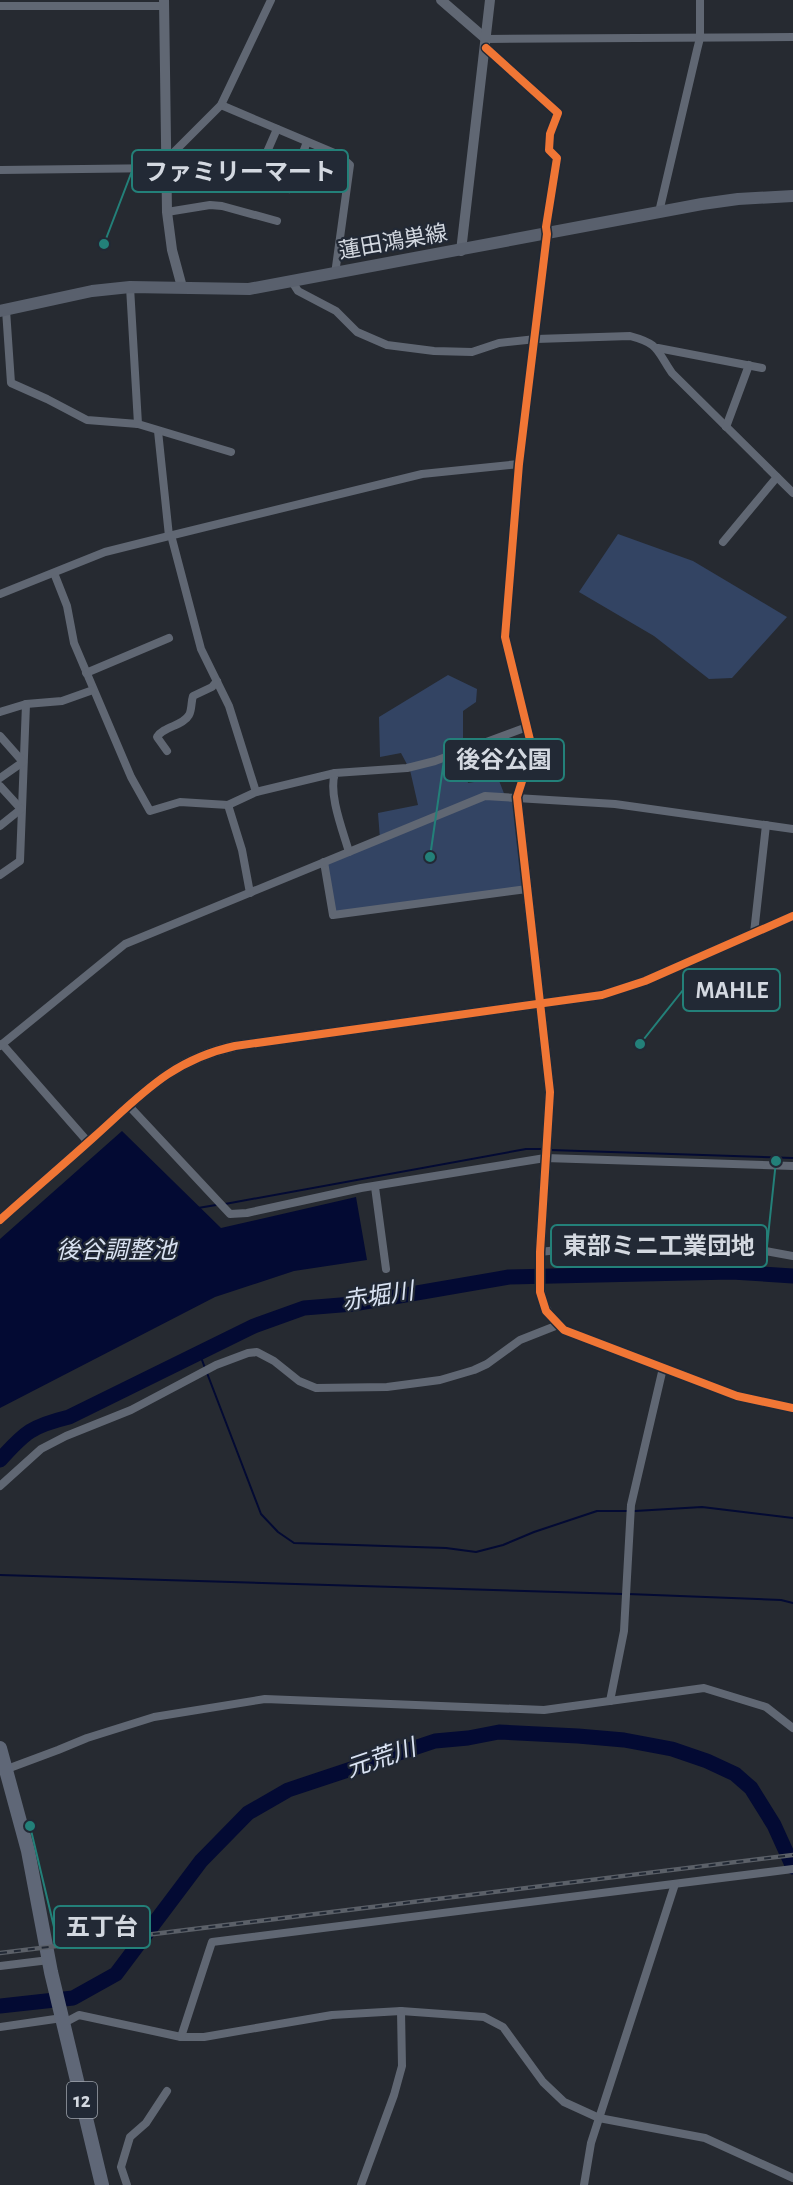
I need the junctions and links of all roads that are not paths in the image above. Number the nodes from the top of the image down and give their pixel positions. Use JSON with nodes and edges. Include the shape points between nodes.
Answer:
{"nodes":[{"id":1,"x":270,"y":0,"type":"edge"},
{"id":2,"x":441,"y":0,"type":"edge"},
{"id":3,"x":490,"y":0,"type":"edge"},
{"id":4,"x":700,"y":0,"type":"edge"},
{"id":5,"x":164,"y":3,"type":"edge"},
{"id":6,"x":0,"y":6,"type":"edge"},
{"id":7,"x":793,"y":37,"type":"edge"},
{"id":8,"x":700,"y":38,"type":"junction"},
{"id":9,"x":486,"y":43,"type":"junction"},
{"id":10,"x":221,"y":105,"type":"junction"},
{"id":11,"x":277,"y":129,"type":"junction"},
{"id":12,"x":308,"y":142,"type":"junction"},
{"id":13,"x":165,"y":165,"type":"junction"},
{"id":14,"x":0,"y":170,"type":"edge"},
{"id":15,"x":793,"y":196,"type":"edge"},
{"id":16,"x":166,"y":212,"type":"junction"},
{"id":17,"x":659,"y":212,"type":"junction"},
{"id":18,"x":277,"y":221,"type":"dead end"},
{"id":19,"x":547,"y":234,"type":"junction"},
{"id":20,"x":460,"y":251,"type":"junction"},
{"id":21,"x":335,"y":274,"type":"junction"},
{"id":22,"x":291,"y":280,"type":"junction"},
{"id":23,"x":130,"y":287,"type":"junction"},
{"id":24,"x":182,"y":287,"type":"junction"},
{"id":25,"x":3,"y":311,"type":"edge"},
{"id":26,"x":536,"y":339,"type":"junction"},
{"id":27,"x":658,"y":348,"type":"junction"},
{"id":28,"x":749,"y":365,"type":"junction"},
{"id":29,"x":762,"y":368,"type":"dead end"},
{"id":30,"x":138,"y":424,"type":"junction"},
{"id":31,"x":726,"y":427,"type":"junction"},
{"id":32,"x":158,"y":431,"type":"junction"},
{"id":33,"x":231,"y":452,"type":"dead end"},
{"id":34,"x":519,"y":464,"type":"junction"},
{"id":35,"x":777,"y":477,"type":"junction"},
{"id":36,"x":793,"y":493,"type":"edge"},
{"id":37,"x":170,"y":536,"type":"junction"},
{"id":38,"x":723,"y":542,"type":"dead end"},
{"id":39,"x":54,"y":573,"type":"junction"},
{"id":40,"x":0,"y":594,"type":"edge"},
{"id":41,"x":169,"y":638,"type":"dead end"},
{"id":42,"x":86,"y":673,"type":"junction"},
{"id":43,"x":217,"y":681,"type":"junction"},
{"id":44,"x":93,"y":690,"type":"junction"},
{"id":45,"x":26,"y":704,"type":"junction"},
{"id":46,"x":0,"y":712,"type":"edge"},
{"id":47,"x":527,"y":727,"type":"junction"},
{"id":48,"x":0,"y":736,"type":"edge"},
{"id":49,"x":167,"y":751,"type":"dead end"},
{"id":50,"x":23,"y":762,"type":"junction"},
{"id":51,"x":334,"y":773,"type":"junction"},
{"id":52,"x":0,"y":778,"type":"edge"},
{"id":53,"x":0,"y":786,"type":"edge"},
{"id":54,"x":256,"y":792,"type":"junction"},
{"id":55,"x":517,"y":797,"type":"junction"},
{"id":56,"x":228,"y":805,"type":"junction"},
{"id":57,"x":21,"y":809,"type":"junction"},
{"id":58,"x":766,"y":825,"type":"junction"},
{"id":59,"x":0,"y":826,"type":"edge"},
{"id":60,"x":793,"y":829,"type":"edge"},
{"id":61,"x":348,"y":852,"type":"junction"},
{"id":62,"x":324,"y":862,"type":"junction"},
{"id":63,"x":0,"y":875,"type":"edge"},
{"id":64,"x":527,"y":889,"type":"junction"},
{"id":65,"x":250,"y":893,"type":"junction"},
{"id":66,"x":793,"y":916,"type":"edge"},
{"id":67,"x":754,"y":933,"type":"junction"},
{"id":68,"x":539,"y":1005,"type":"junction"},
{"id":69,"x":1,"y":1045,"type":"edge"},
{"id":70,"x":129,"y":1106,"type":"junction"},
{"id":71,"x":88,"y":1142,"type":"junction"},
{"id":72,"x":545,"y":1158,"type":"junction"},
{"id":73,"x":793,"y":1166,"type":"edge"},
{"id":74,"x":375,"y":1187,"type":"junction"},
{"id":75,"x":0,"y":1220,"type":"edge"},
{"id":76,"x":540,"y":1252,"type":"junction"},
{"id":77,"x":793,"y":1256,"type":"edge"},
{"id":78,"x":387,"y":1269,"type":"dead end"},
{"id":79,"x":558,"y":1325,"type":"junction"},
{"id":80,"x":663,"y":1368,"type":"junction"},
{"id":81,"x":793,"y":1408,"type":"edge"},
{"id":82,"x":0,"y":1486,"type":"edge"},
{"id":83,"x":610,"y":1701,"type":"junction"},
{"id":84,"x":793,"y":1728,"type":"edge"},
{"id":85,"x":0,"y":1748,"type":"edge"},
{"id":86,"x":3,"y":1770,"type":"edge"},
{"id":87,"x":793,"y":1869,"type":"edge"},
{"id":88,"x":675,"y":1884,"type":"junction"},
{"id":89,"x":0,"y":1966,"type":"edge"},
{"id":90,"x":50,"y":1966,"type":"junction"},
{"id":91,"x":401,"y":2011,"type":"junction"},
{"id":92,"x":63,"y":2019,"type":"junction"},
{"id":93,"x":0,"y":2027,"type":"edge"},
{"id":94,"x":181,"y":2037,"type":"junction"},
{"id":95,"x":167,"y":2091,"type":"dead end"},
{"id":96,"x":599,"y":2118,"type":"junction"},
{"id":97,"x":793,"y":2178,"type":"edge"},
{"id":98,"x":102,"y":2185,"type":"edge"},
{"id":99,"x":127,"y":2185,"type":"edge"},
{"id":100,"x":361,"y":2185,"type":"edge"},
{"id":101,"x":584,"y":2185,"type":"edge"}],
"edges":[{"from":1,"to":10,"type":"street"},
{"from":2,"to":9,"type":"street"},
{"from":3,"to":9,"type":"street"},
{"from":4,"to":8,"type":"street"},
{"from":5,"to":6,"type":"street"},
{"from":5,"to":13,"type":"street"},
{"from":7,"to":8,"type":"street"},
{"from":8,"to":9,"type":"street"},
{"from":8,"to":17,"type":"street"},
{"from":9,"to":19,"type":"street","via":[[558,113],[550,134],[549,150],[557,158]]},
{"from":9,"to":20,"type":"street"},
{"from":10,"to":11,"type":"street"},
{"from":10,"to":13,"type":"street"},
{"from":11,"to":12,"type":"street"},
{"from":11,"to":12,"type":"street","via":[[257,175],[289,189]]},
{"from":12,"to":21,"type":"street","via":[[339,155],[350,165]]},
{"from":13,"to":14,"type":"street"},
{"from":13,"to":16,"type":"street"},
{"from":15,"to":17,"type":"main road","name":"蓮田鴻巣線","via":[[738,199]]},
{"from":16,"to":18,"type":"street","via":[[210,205]]},
{"from":16,"to":24,"type":"street"},
{"from":17,"to":19,"type":"main road","name":"蓮田鴻巣線"},
{"from":19,"to":20,"type":"main road","name":"蓮田鴻巣線"},
{"from":19,"to":26,"type":"street"},
{"from":20,"to":21,"type":"main road","name":"蓮田鴻巣線"},
{"from":21,"to":22,"type":"main road","name":"蓮田鴻巣線"},
{"from":22,"to":24,"type":"main road","name":"蓮田鴻巣線","via":[[249,289]]},
{"from":22,"to":26,"type":"street","via":[[298,291],[336,311],[357,332],[387,345],[472,352],[499,343]]},
{"from":23,"to":24,"type":"main road","name":"蓮田鴻巣線"},
{"from":23,"to":25,"type":"main road","name":"蓮田鴻巣線","via":[[92,291]]},
{"from":23,"to":30,"type":"street"},
{"from":25,"to":30,"type":"street","via":[[11,383],[87,420]]},
{"from":26,"to":27,"type":"street","via":[[630,336]]},
{"from":26,"to":34,"type":"street"},
{"from":27,"to":28,"type":"street"},
{"from":27,"to":31,"type":"street","via":[[672,373]]},
{"from":28,"to":29,"type":"street"},
{"from":28,"to":31,"type":"street"},
{"from":30,"to":32,"type":"street"},
{"from":31,"to":35,"type":"street"},
{"from":32,"to":33,"type":"street"},
{"from":32,"to":37,"type":"street"},
{"from":34,"to":37,"type":"street","via":[[422,474]]},
{"from":34,"to":47,"type":"street","via":[[505,637]]},
{"from":35,"to":36,"type":"street"},
{"from":35,"to":38,"type":"street"},
{"from":37,"to":39,"type":"street","via":[[105,552]]},
{"from":37,"to":43,"type":"street","via":[[201,649]]},
{"from":39,"to":40,"type":"street"},
{"from":39,"to":42,"type":"street"},
{"from":41,"to":42,"type":"street"},
{"from":42,"to":44,"type":"street"},
{"from":43,"to":49,"type":"street","via":[[193,696],[187,718],[157,736]]},
{"from":43,"to":54,"type":"street"},
{"from":44,"to":45,"type":"street","via":[[62,701]]},
{"from":44,"to":56,"type":"street","via":[[150,811],[180,802]]},
{"from":45,"to":46,"type":"street"},
{"from":45,"to":50,"type":"street"},
{"from":47,"to":51,"type":"street","via":[[407,768]]},
{"from":47,"to":55,"type":"street","via":[[530,756]]},
{"from":48,"to":50,"type":"street"},
{"from":50,"to":52,"type":"street"},
{"from":50,"to":57,"type":"street"},
{"from":51,"to":54,"type":"street"},
{"from":51,"to":61,"type":"street","via":[[336,807]]},
{"from":53,"to":57,"type":"street"},
{"from":54,"to":56,"type":"street"},
{"from":55,"to":58,"type":"street","via":[[615,804]]},
{"from":55,"to":61,"type":"street","via":[[485,796]]},
{"from":55,"to":64,"type":"street"},
{"from":56,"to":65,"type":"street"},
{"from":57,"to":59,"type":"street"},
{"from":57,"to":63,"type":"street","via":[[20,861]]},
{"from":58,"to":60,"type":"street"},
{"from":58,"to":67,"type":"street"},
{"from":61,"to":62,"type":"street"},
{"from":62,"to":64,"type":"street","via":[[333,915]]},
{"from":62,"to":65,"type":"street"},
{"from":64,"to":68,"type":"street"},
{"from":65,"to":69,"type":"street","via":[[125,944]]},
{"from":66,"to":67,"type":"street"},
{"from":67,"to":68,"type":"street","via":[[620,990]]},
{"from":68,"to":70,"type":"street","via":[[212,1051],[161,1077]]},
{"from":68,"to":72,"type":"street","via":[[550,1092]]},
{"from":69,"to":71,"type":"street"},
{"from":70,"to":71,"type":"street"},
{"from":70,"to":74,"type":"street","via":[[230,1214]]},
{"from":71,"to":75,"type":"street"},
{"from":72,"to":73,"type":"street"},
{"from":72,"to":74,"type":"street"},
{"from":72,"to":76,"type":"street"},
{"from":74,"to":78,"type":"street"},
{"from":76,"to":77,"type":"street","via":[[575,1248],[759,1250]]},
{"from":76,"to":79,"type":"street","via":[[540,1292],[546,1311]]},
{"from":79,"to":80,"type":"street"},
{"from":79,"to":82,"type":"street","via":[[520,1340],[474,1370],[440,1380],[387,1387],[316,1388],[257,1352],[248,1353],[41,1449]]},
{"from":80,"to":81,"type":"street","via":[[737,1396]]},
{"from":80,"to":83,"type":"street","via":[[631,1504],[624,1631]]},
{"from":83,"to":84,"type":"street","via":[[704,1688],[766,1707]]},
{"from":83,"to":86,"type":"street","via":[[544,1710],[264,1699],[154,1717]]},
{"from":85,"to":86,"type":"main road","number":"12"},
{"from":86,"to":90,"type":"main road","number":"12","via":[[28,1851]]},
{"from":87,"to":88,"type":"street"},
{"from":88,"to":94,"type":"street","via":[[212,1942]]},
{"from":88,"to":96,"type":"street"},
{"from":89,"to":90,"type":"street"},
{"from":90,"to":92,"type":"main road","number":"12"},
{"from":91,"to":94,"type":"street","via":[[332,2015],[204,2037]]},
{"from":91,"to":96,"type":"street","via":[[484,2017],[503,2027],[543,2082],[564,2102]]},
{"from":91,"to":100,"type":"street","via":[[402,2066]]},
{"from":92,"to":93,"type":"street"},
{"from":92,"to":94,"type":"street","via":[[79,2015]]},
{"from":92,"to":98,"type":"main road","number":"12"},
{"from":95,"to":99,"type":"street","via":[[146,2122],[130,2137],[121,2167]]},
{"from":96,"to":97,"type":"street","via":[[705,2138]]},
{"from":96,"to":101,"type":"street"}]}
